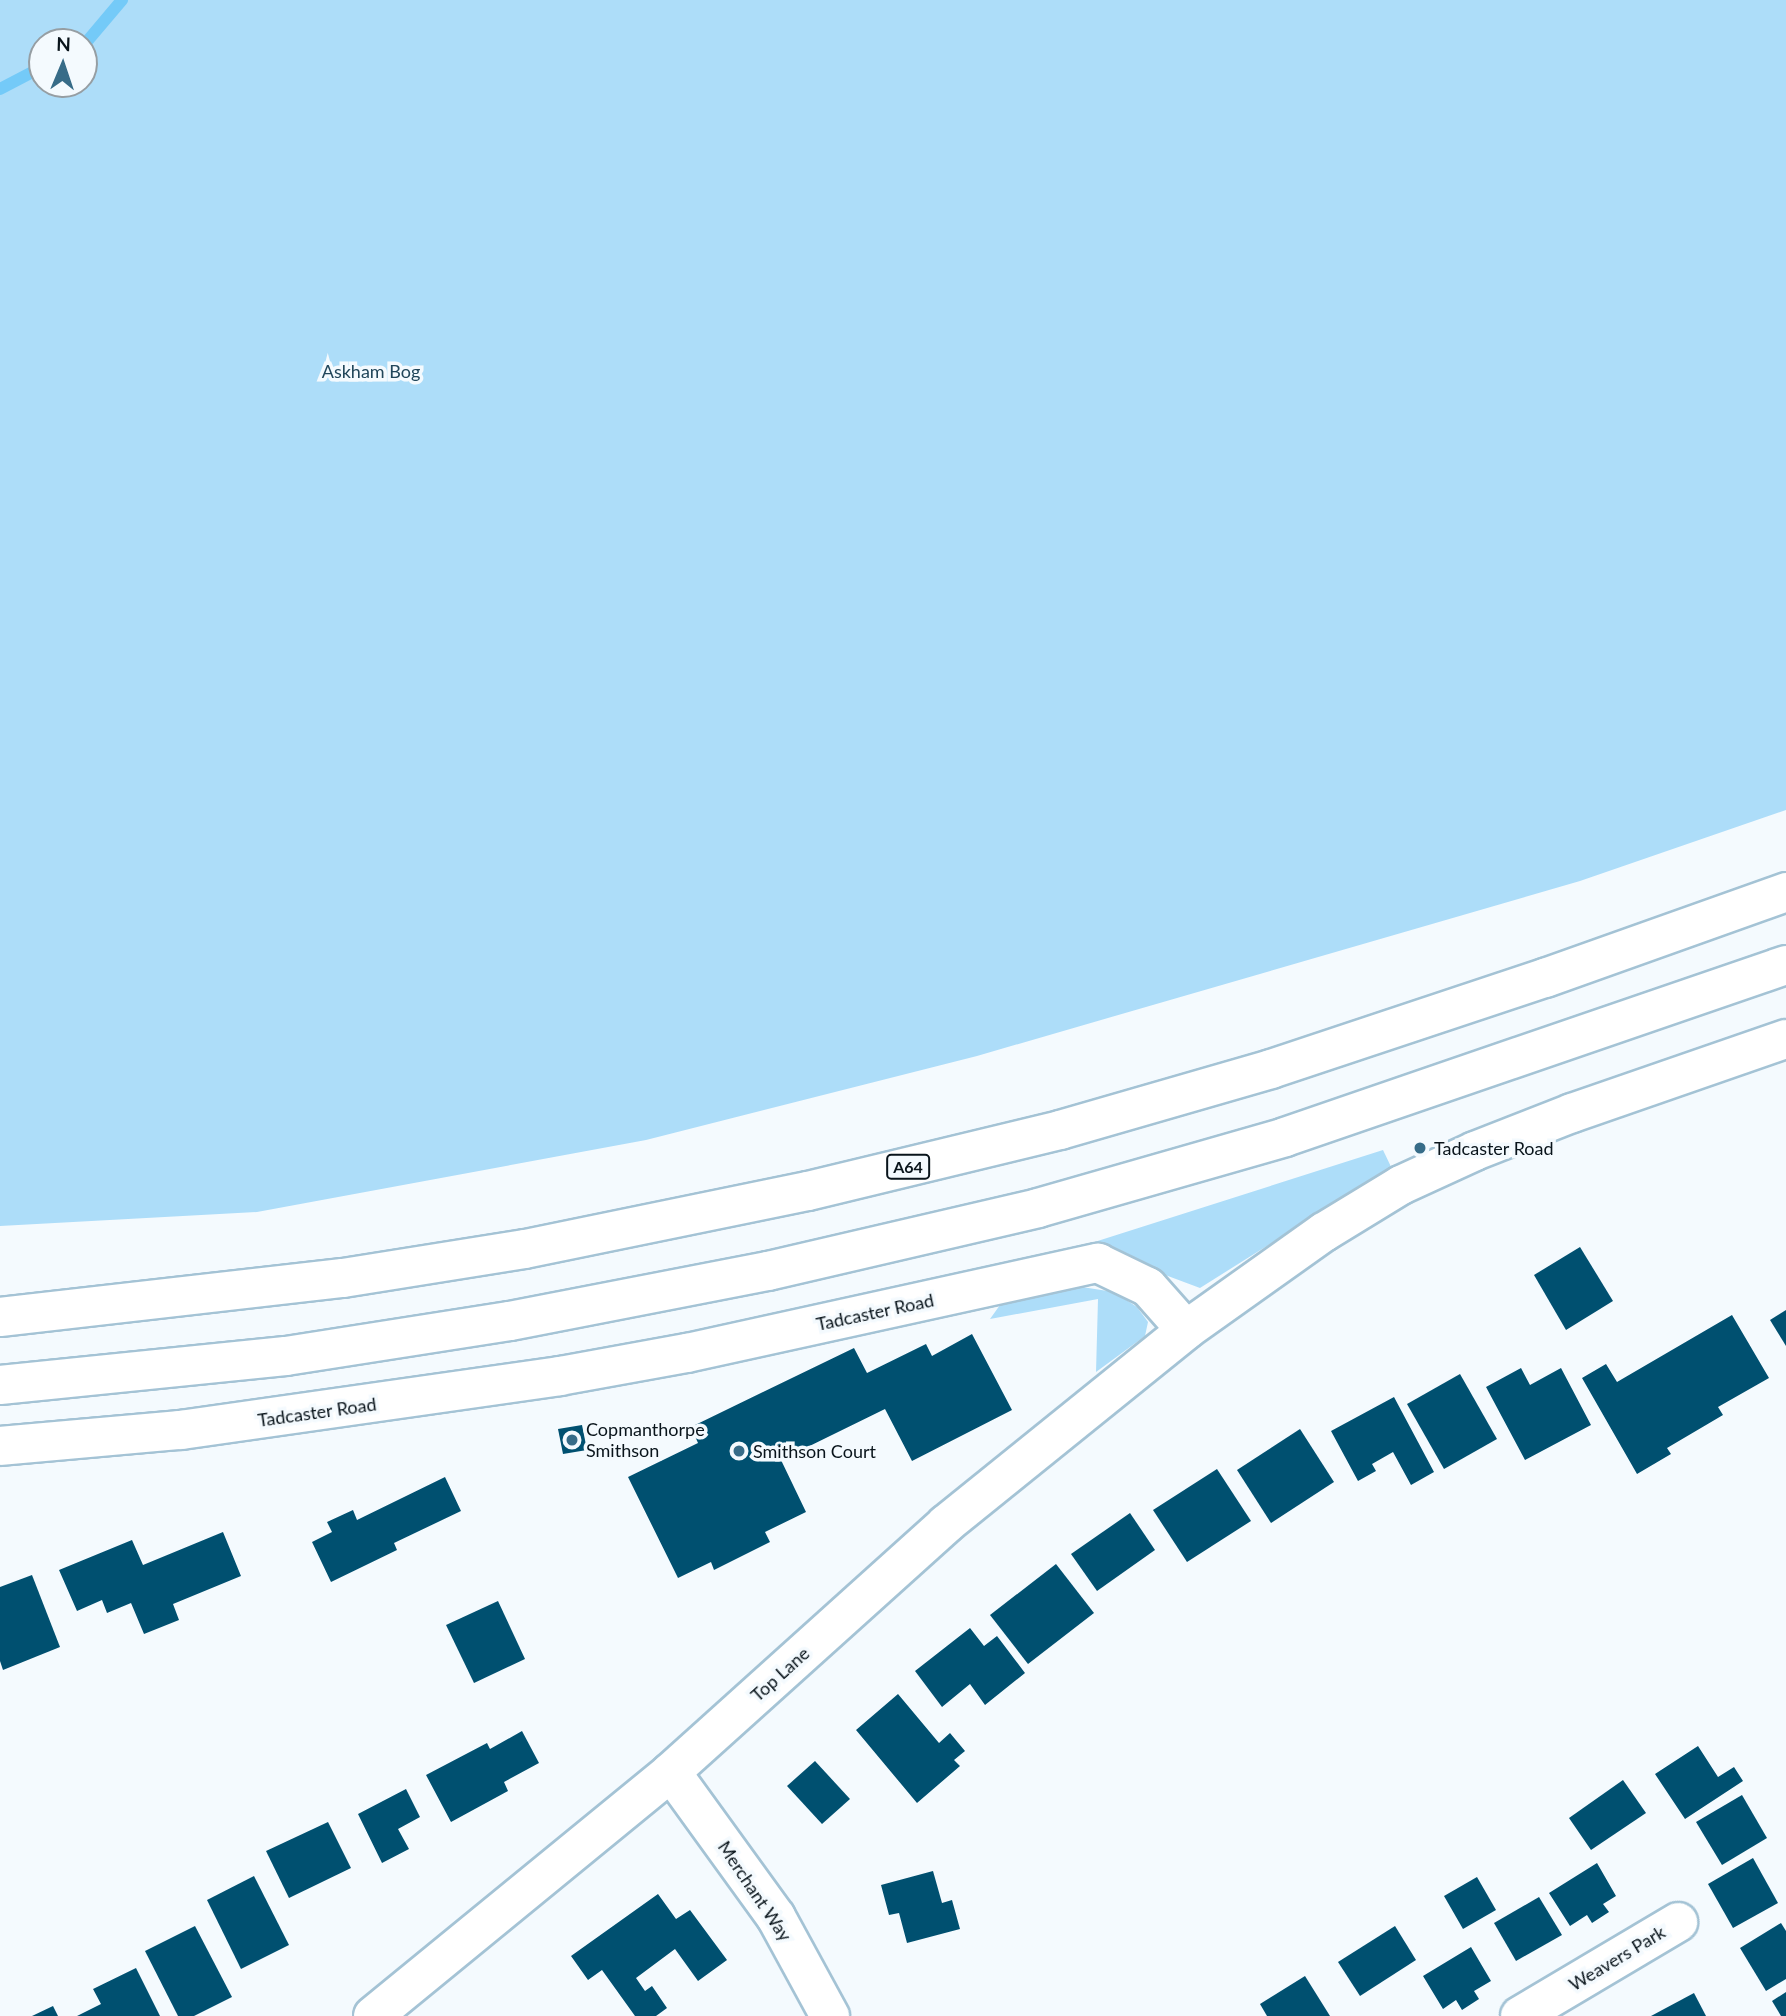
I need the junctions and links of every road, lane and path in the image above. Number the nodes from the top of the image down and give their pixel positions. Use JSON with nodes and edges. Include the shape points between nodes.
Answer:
{"nodes":[{"id":1,"x":1786,"y":892,"type":"edge"},
{"id":2,"x":1786,"y":965,"type":"edge"},
{"id":3,"x":1786,"y":1039,"type":"edge"},
{"id":4,"x":0,"y":1317,"type":"edge"},
{"id":5,"x":1186,"y":1330,"type":"junction"},
{"id":6,"x":0,"y":1385,"type":"edge"},
{"id":7,"x":0,"y":1446,"type":"edge"},
{"id":8,"x":671,"y":1772,"type":"junction"},
{"id":9,"x":1678,"y":1922,"type":"dead end"},
{"id":10,"x":373,"y":2016,"type":"edge"},
{"id":11,"x":830,"y":2016,"type":"edge"},
{"id":12,"x":1520,"y":2016,"type":"edge"}],
"edges":[{"from":1,"to":4,"type":"main road","number":"A64","via":[[1271,1069],[1060,1130],[835,1185],[525,1249],[369,1274]]},
{"from":2,"to":6,"type":"main road","via":[[1285,1137],[1038,1208],[768,1271],[510,1321],[286,1356]]},
{"from":3,"to":5,"type":"main road","via":[[1572,1112],[1401,1185],[1324,1232]]},
{"from":5,"to":7,"type":"main road","name":"Tadcaster Road","via":[[1147,1287],[1098,1263],[687,1353],[560,1376],[181,1430]]},
{"from":5,"to":8,"type":"main road","name":"Top Lane","via":[[946,1524]]},
{"from":8,"to":10,"type":"main road","name":"Top Lane"},
{"from":8,"to":11,"type":"main road","name":"Merchant Way","via":[[776,1917]]},
{"from":9,"to":12,"type":"main road","name":"Weavers Park"}]}
